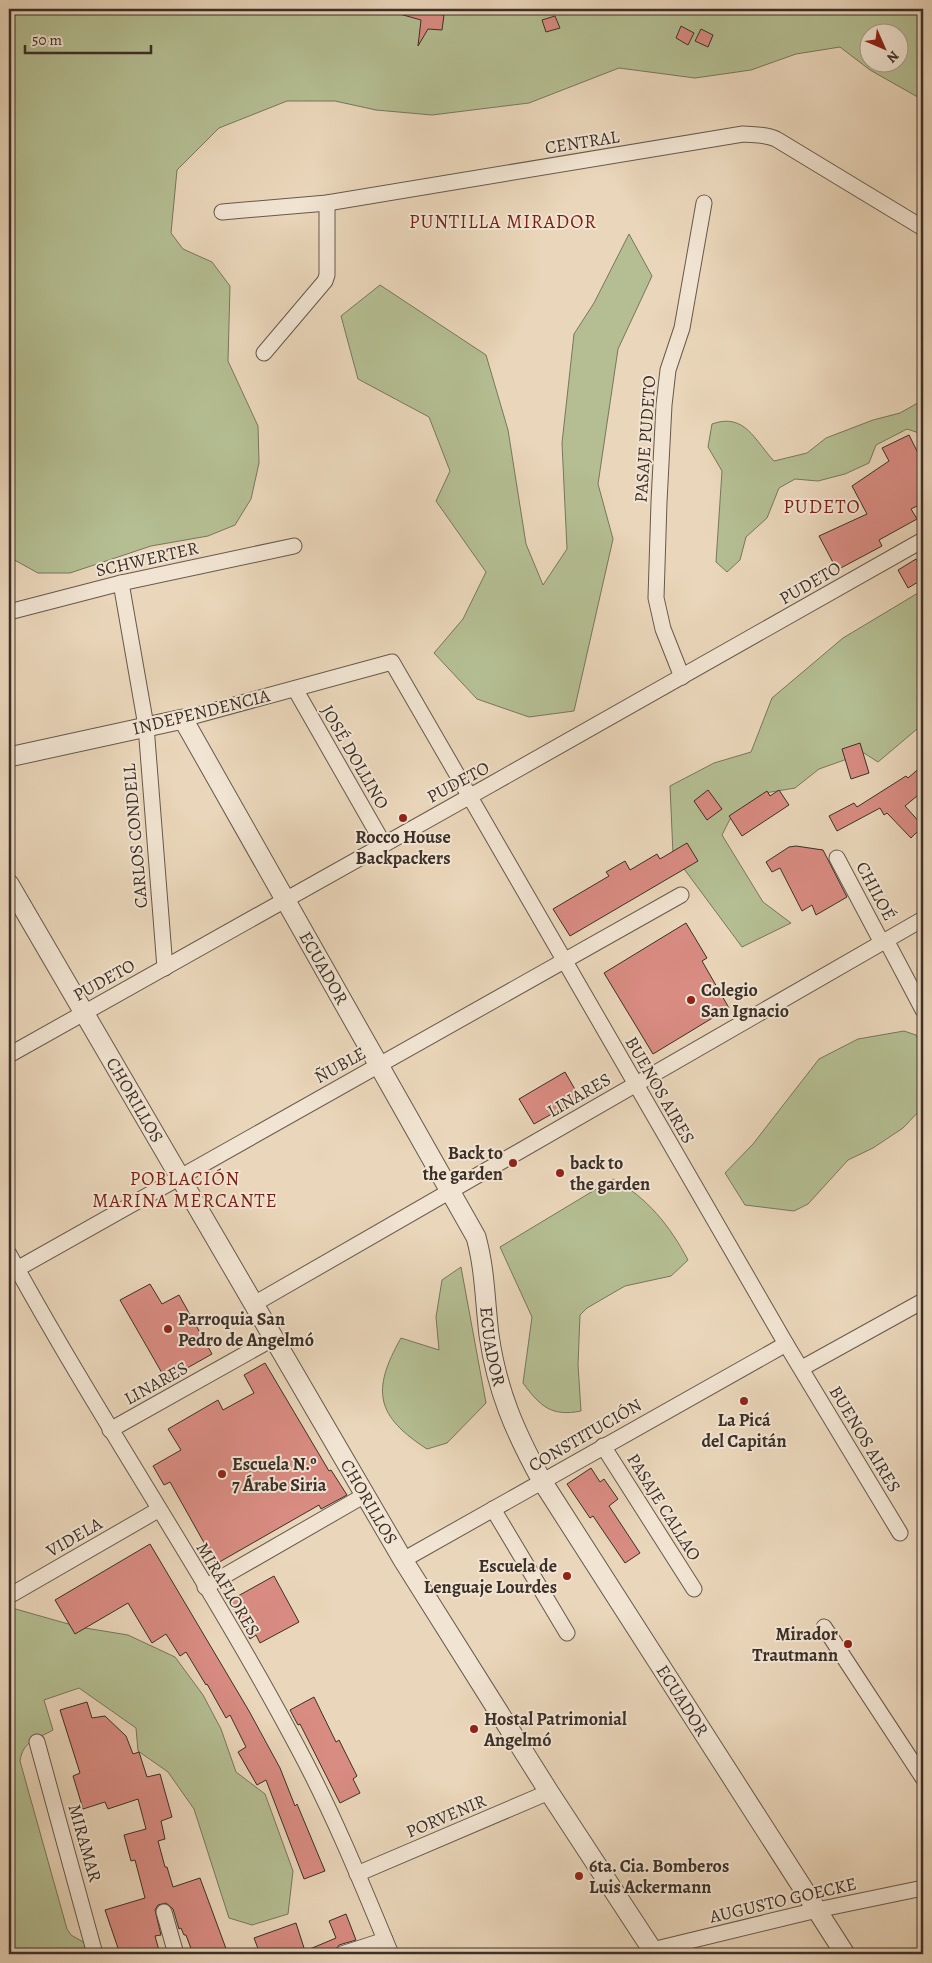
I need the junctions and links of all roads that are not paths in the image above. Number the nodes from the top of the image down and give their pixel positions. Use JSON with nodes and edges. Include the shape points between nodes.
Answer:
{"nodes":[{"id":1,"x":327,"y":202,"type":"junction"},
{"id":2,"x":704,"y":203,"type":"dead end"},
{"id":3,"x":222,"y":212,"type":"dead end"},
{"id":4,"x":923,"y":228,"type":"edge"},
{"id":5,"x":264,"y":353,"type":"dead end"},
{"id":6,"x":923,"y":540,"type":"edge"},
{"id":7,"x":294,"y":546,"type":"dead end"},
{"id":8,"x":120,"y":583,"type":"junction"},
{"id":9,"x":9,"y":612,"type":"edge"},
{"id":10,"x":392,"y":662,"type":"joint"},
{"id":11,"x":682,"y":677,"type":"junction"},
{"id":12,"x":295,"y":689,"type":"junction"},
{"id":13,"x":183,"y":719,"type":"junction"},
{"id":14,"x":146,"y":726,"type":"junction"},
{"id":15,"x":9,"y":757,"type":"edge"},
{"id":16,"x":470,"y":797,"type":"junction"},
{"id":17,"x":383,"y":843,"type":"junction"},
{"id":18,"x":837,"y":858,"type":"dead end"},
{"id":19,"x":9,"y":884,"type":"edge"},
{"id":20,"x":681,"y":895,"type":"dead end"},
{"id":21,"x":285,"y":900,"type":"junction"},
{"id":22,"x":923,"y":919,"type":"edge"},
{"id":23,"x":884,"y":941,"type":"junction"},
{"id":24,"x":563,"y":961,"type":"junction"},
{"id":25,"x":165,"y":968,"type":"junction"},
{"id":26,"x":923,"y":1010,"type":"edge"},
{"id":27,"x":84,"y":1013,"type":"junction"},
{"id":28,"x":9,"y":1055,"type":"edge"},
{"id":29,"x":378,"y":1065,"type":"junction"},
{"id":30,"x":635,"y":1085,"type":"junction"},
{"id":31,"x":180,"y":1177,"type":"junction"},
{"id":32,"x":449,"y":1192,"type":"junction"},
{"id":33,"x":9,"y":1254,"type":"edge"},
{"id":34,"x":17,"y":1269,"type":"junction"},
{"id":35,"x":923,"y":1301,"type":"edge"},
{"id":36,"x":254,"y":1304,"type":"junction"},
{"id":37,"x":274,"y":1338,"type":"junction"},
{"id":38,"x":786,"y":1344,"type":"junction"},
{"id":39,"x":802,"y":1368,"type":"junction"},
{"id":40,"x":110,"y":1430,"type":"junction"},
{"id":41,"x":603,"y":1446,"type":"junction"},
{"id":42,"x":542,"y":1481,"type":"junction"},
{"id":43,"x":365,"y":1495,"type":"junction"},
{"id":44,"x":492,"y":1509,"type":"junction"},
{"id":45,"x":158,"y":1510,"type":"junction"},
{"id":46,"x":900,"y":1534,"type":"dead end"},
{"id":47,"x":404,"y":1560,"type":"junction"},
{"id":48,"x":205,"y":1587,"type":"junction"},
{"id":49,"x":694,"y":1589,"type":"dead end"},
{"id":50,"x":9,"y":1596,"type":"edge"},
{"id":51,"x":824,"y":1627,"type":"dead end"},
{"id":52,"x":567,"y":1634,"type":"dead end"},
{"id":53,"x":37,"y":1742,"type":"dead end"},
{"id":54,"x":923,"y":1778,"type":"edge"},
{"id":55,"x":548,"y":1792,"type":"junction"},
{"id":56,"x":357,"y":1874,"type":"junction"},
{"id":57,"x":923,"y":1888,"type":"edge"},
{"id":58,"x":816,"y":1910,"type":"junction"},
{"id":59,"x":164,"y":1912,"type":"dead end"},
{"id":60,"x":388,"y":1947,"type":"edge"},
{"id":61,"x":654,"y":1952,"type":"edge"},
{"id":62,"x":96,"y":1954,"type":"edge"},
{"id":63,"x":176,"y":1954,"type":"edge"},
{"id":64,"x":342,"y":1954,"type":"edge"},
{"id":65,"x":845,"y":1954,"type":"edge"}],
"edges":[{"from":1,"to":3,"type":"street","name":"CENTRAL"},
{"from":1,"to":4,"type":"street","name":"CENTRAL","via":[[755,134],[776,139]]},
{"from":1,"to":5,"type":"street","via":[[327,274]]},
{"from":2,"to":11,"type":"street","name":"PASAJE PUDETO","via":[[682,328],[668,370],[660,482],[656,598],[663,629]]},
{"from":6,"to":11,"type":"street","name":"PUDETO"},
{"from":7,"to":8,"type":"street","name":"SCHWERTER"},
{"from":8,"to":9,"type":"street","name":"SCHWERTER"},
{"from":8,"to":14,"type":"street","name":"CARLOS CONDELL"},
{"from":10,"to":12,"type":"street","name":"INDEPENDENCIA"},
{"from":10,"to":16,"type":"street","name":"BUENOS AIRES"},
{"from":11,"to":16,"type":"street","name":"PUDETO"},
{"from":12,"to":13,"type":"street","name":"INDEPENDENCIA"},
{"from":12,"to":17,"type":"street","name":"JOSÉ DOLLINO"},
{"from":13,"to":14,"type":"street","name":"INDEPENDENCIA"},
{"from":13,"to":21,"type":"street","name":"ECUADOR"},
{"from":14,"to":15,"type":"street","name":"INDEPENDENCIA"},
{"from":14,"to":25,"type":"street","name":"CARLOS CONDELL"},
{"from":16,"to":17,"type":"street","name":"PUDETO"},
{"from":16,"to":24,"type":"street","name":"BUENOS AIRES"},
{"from":17,"to":21,"type":"street","name":"PUDETO"},
{"from":18,"to":23,"type":"street","name":"CHILOÉ"},
{"from":19,"to":27,"type":"street","name":"CHORILLOS"},
{"from":20,"to":24,"type":"street","name":"ÑUBLE"},
{"from":21,"to":25,"type":"street","name":"PUDETO"},
{"from":21,"to":29,"type":"street","name":"ECUADOR"},
{"from":22,"to":23,"type":"street","name":"LINARES"},
{"from":23,"to":26,"type":"street","name":"CHILOÉ"},
{"from":23,"to":30,"type":"street","name":"LINARES"},
{"from":24,"to":29,"type":"street","name":"ÑUBLE"},
{"from":24,"to":30,"type":"street","name":"BUENOS AIRES"},
{"from":25,"to":27,"type":"street","name":"PUDETO"},
{"from":27,"to":28,"type":"street","name":"PUDETO"},
{"from":27,"to":31,"type":"street","name":"CHORILLOS"},
{"from":29,"to":31,"type":"street","name":"ÑUBLE"},
{"from":29,"to":32,"type":"street","name":"ECUADOR"},
{"from":30,"to":32,"type":"street","name":"LINARES"},
{"from":30,"to":38,"type":"street","name":"BUENOS AIRES"},
{"from":31,"to":34,"type":"street","name":"ÑUBLE"},
{"from":31,"to":36,"type":"street","name":"CHORILLOS"},
{"from":32,"to":36,"type":"street","name":"LINARES"},
{"from":32,"to":42,"type":"street","name":"ECUADOR","via":[[476,1237],[481,1256],[489,1335],[502,1399]]},
{"from":33,"to":34,"type":"street","name":"MIRAFLORES"},
{"from":34,"to":40,"type":"street","name":"MIRAFLORES"},
{"from":35,"to":39,"type":"street"},
{"from":36,"to":37,"type":"street","name":"CHORILLOS"},
{"from":37,"to":40,"type":"street","name":"LINARES"},
{"from":37,"to":43,"type":"street","name":"CHORILLOS"},
{"from":38,"to":39,"type":"street","name":"BUENOS AIRES"},
{"from":38,"to":41,"type":"street","name":"CONSTITUCIÓN"},
{"from":39,"to":46,"type":"street","name":"BUENOS AIRES"},
{"from":40,"to":45,"type":"street","name":"MIRAFLORES"},
{"from":41,"to":42,"type":"street","name":"CONSTITUCIÓN"},
{"from":41,"to":49,"type":"street","name":"PASAJE CALLAO"},
{"from":42,"to":44,"type":"street","name":"CONSTITUCIÓN"},
{"from":42,"to":58,"type":"street","name":"ECUADOR"},
{"from":43,"to":47,"type":"street","name":"CHORILLOS"},
{"from":43,"to":48,"type":"street"},
{"from":44,"to":47,"type":"street","name":"CONSTITUCIÓN"},
{"from":44,"to":52,"type":"street"},
{"from":45,"to":48,"type":"street","name":"MIRAFLORES"},
{"from":45,"to":50,"type":"street","name":"VIDELA"},
{"from":47,"to":55,"type":"street","name":"CHORILLOS"},
{"from":48,"to":56,"type":"street","name":"MIRAFLORES","via":[[299,1748]]},
{"from":51,"to":54,"type":"street"},
{"from":53,"to":62,"type":"street","name":"MIRAMAR"},
{"from":55,"to":56,"type":"street","name":"PORVENIR"},
{"from":55,"to":61,"type":"street","name":"CHORILLOS"},
{"from":56,"to":60,"type":"street","name":"MIRAFLORES"},
{"from":57,"to":58,"type":"street","name":"AUGUSTO GOECKE"},
{"from":58,"to":61,"type":"street","name":"AUGUSTO GOECKE"},
{"from":58,"to":65,"type":"street","name":"ECUADOR"},
{"from":59,"to":63,"type":"street"},
{"from":60,"to":64,"type":"street"}]}
